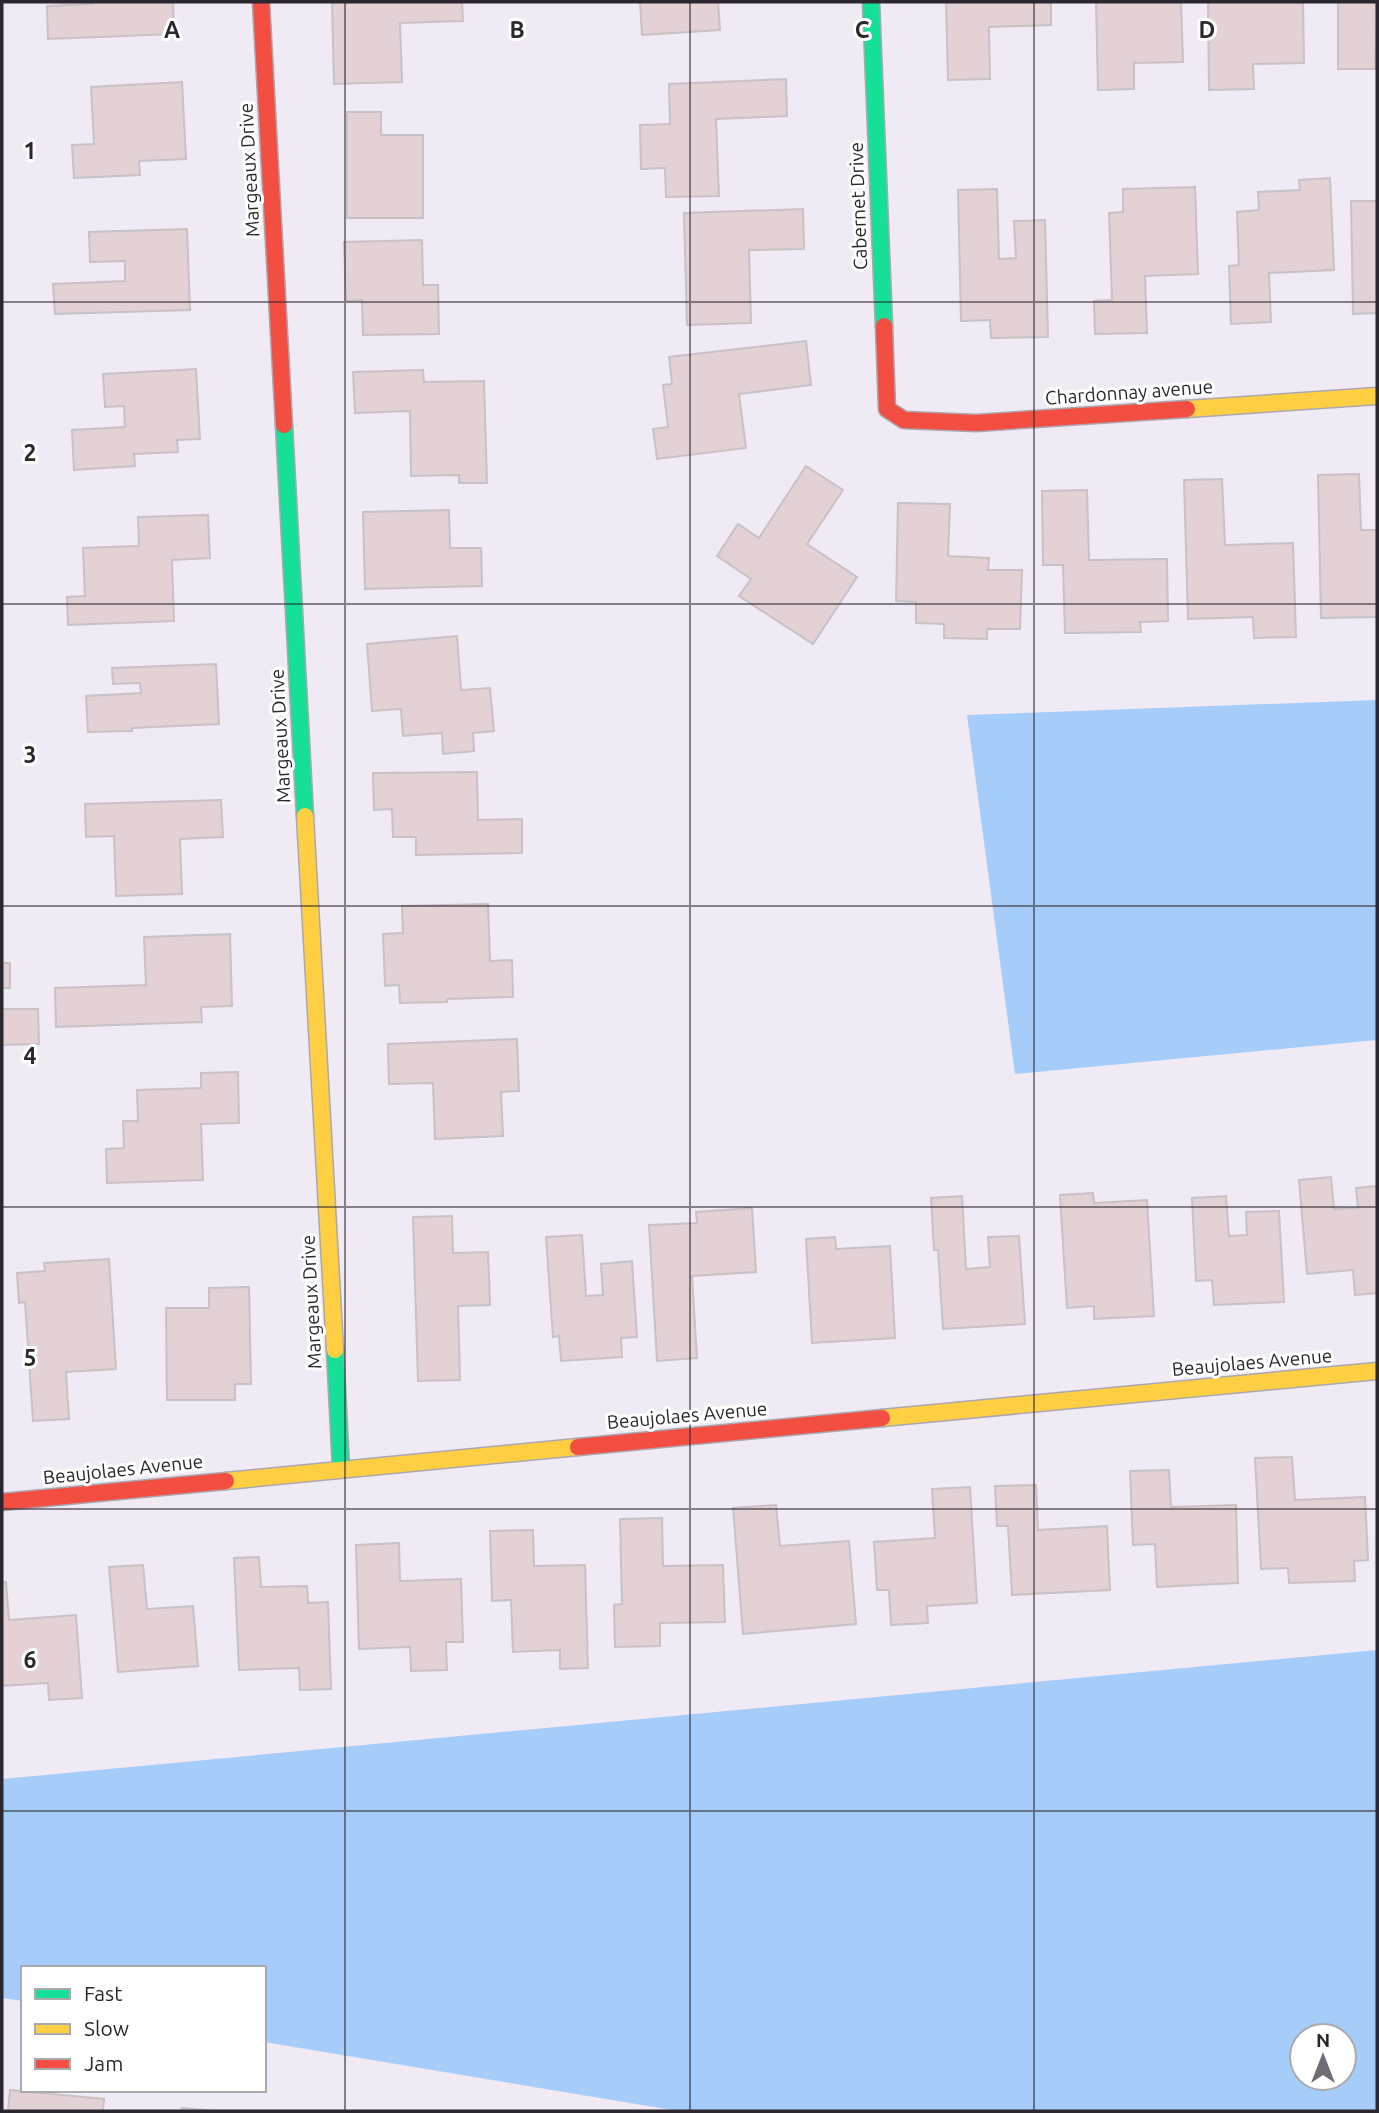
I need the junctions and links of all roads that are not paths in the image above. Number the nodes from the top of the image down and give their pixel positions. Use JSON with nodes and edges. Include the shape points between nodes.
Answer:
{"nodes":[{"id":1,"x":261,"y":2,"type":"edge"},
{"id":2,"x":871,"y":2,"type":"edge"},
{"id":3,"x":1377,"y":396,"type":"edge"},
{"id":4,"x":887,"y":409,"type":"joint"},
{"id":5,"x":1377,"y":1371,"type":"edge"},
{"id":6,"x":341,"y":1469,"type":"junction"},
{"id":7,"x":2,"y":1502,"type":"edge"}],
"edges":[{"from":1,"to":6,"type":"street","name":"Margeaux Drive"},
{"from":2,"to":4,"type":"street","name":"Cabernet Drive"},
{"from":3,"to":4,"type":"street","name":"Chardonnay avenue","via":[[976,423],[904,420]]},
{"from":5,"to":6,"type":"street","name":"Beaujolaes Avenue"},
{"from":6,"to":7,"type":"street","name":"Beaujolaes Avenue"}]}
